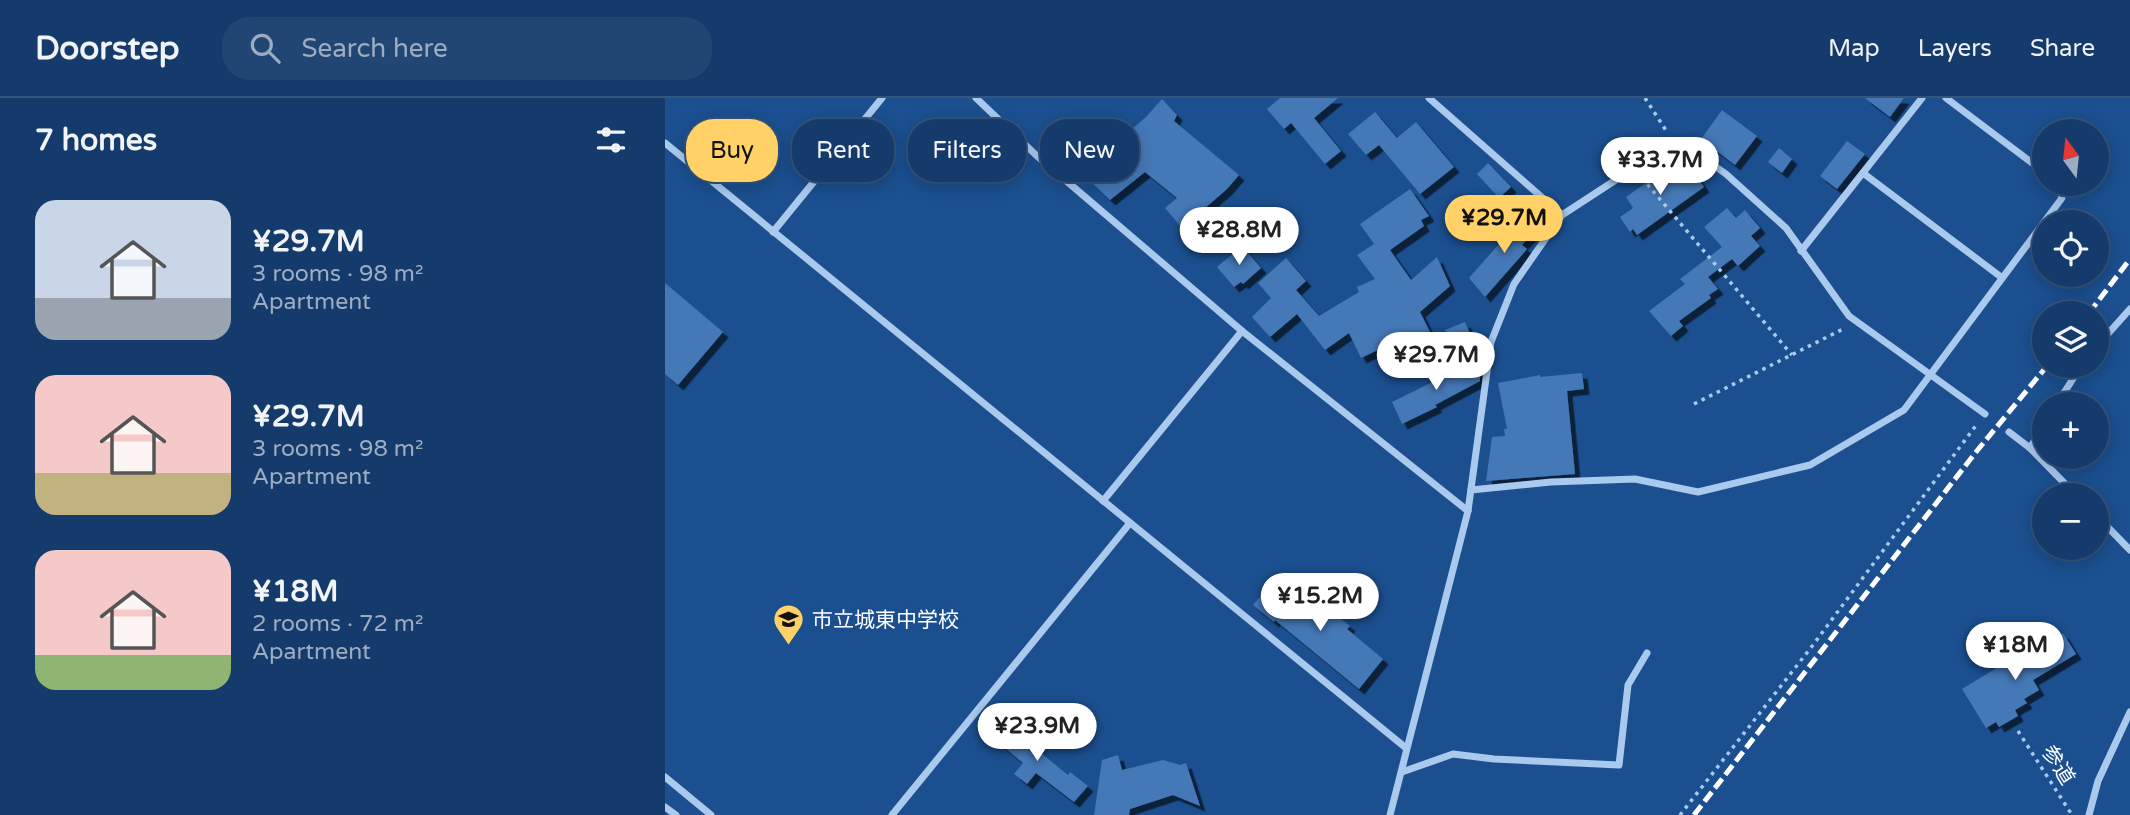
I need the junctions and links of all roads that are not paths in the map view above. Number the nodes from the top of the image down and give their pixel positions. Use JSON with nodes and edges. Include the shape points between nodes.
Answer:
{"nodes":[{"id":1,"x":882,"y":98,"type":"edge"},
{"id":2,"x":976,"y":98,"type":"edge"},
{"id":3,"x":1429,"y":98,"type":"edge"},
{"id":4,"x":1922,"y":98,"type":"edge"},
{"id":5,"x":1946,"y":98,"type":"edge"},
{"id":6,"x":665,"y":143,"type":"edge"},
{"id":7,"x":2032,"y":163,"type":"edge"},
{"id":8,"x":1863,"y":173,"type":"junction"},
{"id":9,"x":2062,"y":196,"type":"edge"},
{"id":10,"x":1562,"y":215,"type":"junction"},
{"id":11,"x":773,"y":232,"type":"junction"},
{"id":12,"x":1801,"y":251,"type":"junction"},
{"id":13,"x":2001,"y":277,"type":"junction"},
{"id":14,"x":2130,"y":309,"type":"edge"},
{"id":15,"x":1242,"y":331,"type":"junction"},
{"id":16,"x":2109,"y":332,"type":"edge"},
{"id":17,"x":1929,"y":375,"type":"junction"},
{"id":18,"x":1985,"y":414,"type":"road end"},
{"id":19,"x":2009,"y":432,"type":"dead end"},
{"id":20,"x":2032,"y":445,"type":"edge"},
{"id":21,"x":2030,"y":448,"type":"junction"},
{"id":22,"x":2064,"y":483,"type":"edge"},
{"id":23,"x":1471,"y":490,"type":"junction"},
{"id":24,"x":1104,"y":501,"type":"junction"},
{"id":25,"x":1468,"y":511,"type":"junction"},
{"id":26,"x":1130,"y":523,"type":"junction"},
{"id":27,"x":2109,"y":528,"type":"edge"},
{"id":28,"x":2130,"y":550,"type":"edge"},
{"id":29,"x":1647,"y":653,"type":"dead end"},
{"id":30,"x":2130,"y":712,"type":"edge"},
{"id":31,"x":1406,"y":748,"type":"junction"},
{"id":32,"x":1402,"y":772,"type":"junction"},
{"id":33,"x":665,"y":777,"type":"edge"},
{"id":34,"x":665,"y":807,"type":"edge"},
{"id":35,"x":676,"y":815,"type":"edge"},
{"id":36,"x":711,"y":815,"type":"edge"},
{"id":37,"x":892,"y":815,"type":"edge"},
{"id":38,"x":1390,"y":815,"type":"edge"},
{"id":39,"x":2089,"y":815,"type":"edge"}],
"edges":[{"from":1,"to":11,"type":"street"},
{"from":2,"to":15,"type":"street"},
{"from":3,"to":10,"type":"street"},
{"from":4,"to":8,"type":"street"},
{"from":5,"to":7,"type":"street"},
{"from":6,"to":11,"type":"street"},
{"from":8,"to":12,"type":"street"},
{"from":8,"to":13,"type":"street"},
{"from":9,"to":13,"type":"street"},
{"from":10,"to":12,"type":"street","via":[[1671,144],[1685,145],[1726,174],[1786,228]]},
{"from":10,"to":23,"type":"street","via":[[1514,284],[1491,342]]},
{"from":11,"to":24,"type":"street"},
{"from":12,"to":17,"type":"street","via":[[1849,316]]},
{"from":13,"to":17,"type":"street"},
{"from":14,"to":16,"type":"street"},
{"from":15,"to":24,"type":"street"},
{"from":15,"to":25,"type":"street"},
{"from":17,"to":18,"type":"street"},
{"from":17,"to":23,"type":"street","via":[[1903,410],[1810,464],[1785,471],[1698,492],[1635,479]]},
{"from":19,"to":21,"type":"street"},
{"from":20,"to":21,"type":"street"},
{"from":21,"to":22,"type":"street"},
{"from":23,"to":25,"type":"street"},
{"from":24,"to":26,"type":"street"},
{"from":25,"to":31,"type":"street"},
{"from":26,"to":31,"type":"street"},
{"from":26,"to":37,"type":"street"},
{"from":27,"to":28,"type":"street"},
{"from":29,"to":32,"type":"street","via":[[1628,685],[1619,765],[1453,754]]},
{"from":30,"to":39,"type":"street","via":[[2098,781]]},
{"from":31,"to":32,"type":"street"},
{"from":32,"to":38,"type":"street"},
{"from":33,"to":36,"type":"street"},
{"from":34,"to":35,"type":"street"}]}
